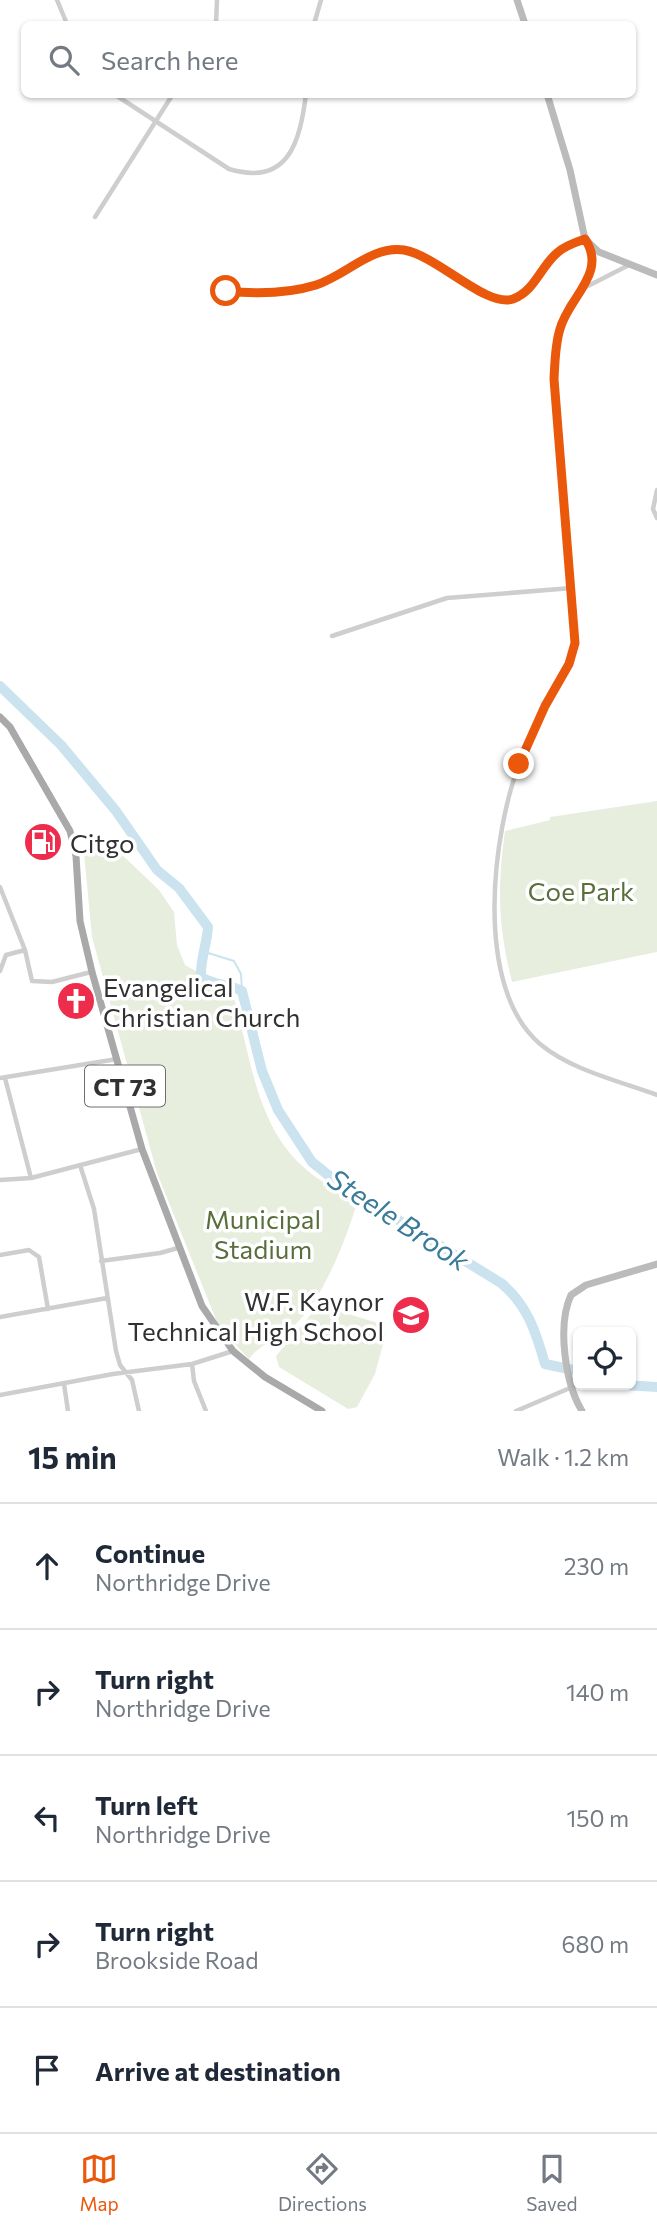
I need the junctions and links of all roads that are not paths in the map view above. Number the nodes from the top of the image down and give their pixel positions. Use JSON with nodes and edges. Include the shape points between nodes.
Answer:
{"nodes":[{"id":1,"x":57,"y":0,"type":"edge"},
{"id":2,"x":217,"y":0,"type":"edge"},
{"id":3,"x":321,"y":0,"type":"edge"},
{"id":4,"x":517,"y":0,"type":"edge"},
{"id":5,"x":66,"y":21,"type":"edge"},
{"id":6,"x":216,"y":21,"type":"edge"},
{"id":7,"x":315,"y":21,"type":"edge"},
{"id":8,"x":524,"y":21,"type":"edge"},
{"id":9,"x":120,"y":98,"type":"edge"},
{"id":10,"x":171,"y":98,"type":"edge"},
{"id":11,"x":305,"y":98,"type":"edge"},
{"id":12,"x":548,"y":98,"type":"edge"},
{"id":13,"x":156,"y":122,"type":"junction"},
{"id":14,"x":95,"y":217,"type":"dead end"},
{"id":15,"x":588,"y":242,"type":"junction"},
{"id":16,"x":629,"y":265,"type":"junction"},
{"id":17,"x":657,"y":275,"type":"edge"},
{"id":18,"x":586,"y":287,"type":"junction"},
{"id":19,"x":226,"y":291,"type":"dead end"},
{"id":20,"x":657,"y":490,"type":"edge"},
{"id":21,"x":657,"y":518,"type":"edge"},
{"id":22,"x":572,"y":588,"type":"junction"},
{"id":23,"x":332,"y":636,"type":"dead end"},
{"id":24,"x":0,"y":717,"type":"edge"},
{"id":25,"x":0,"y":887,"type":"edge"},
{"id":26,"x":25,"y":950,"type":"junction"},
{"id":27,"x":0,"y":971,"type":"edge"},
{"id":28,"x":92,"y":972,"type":"junction"},
{"id":29,"x":118,"y":1059,"type":"junction"},
{"id":30,"x":3,"y":1078,"type":"edge"},
{"id":31,"x":657,"y":1095,"type":"edge"},
{"id":32,"x":142,"y":1149,"type":"junction"},
{"id":33,"x":80,"y":1165,"type":"junction"},
{"id":34,"x":31,"y":1178,"type":"junction"},
{"id":35,"x":0,"y":1181,"type":"edge"},
{"id":36,"x":178,"y":1248,"type":"junction"},
{"id":37,"x":0,"y":1255,"type":"edge"},
{"id":38,"x":101,"y":1261,"type":"junction"},
{"id":39,"x":657,"y":1264,"type":"edge"},
{"id":40,"x":107,"y":1298,"type":"junction"},
{"id":41,"x":48,"y":1309,"type":"junction"},
{"id":42,"x":0,"y":1317,"type":"edge"},
{"id":43,"x":233,"y":1351,"type":"junction"},
{"id":44,"x":192,"y":1364,"type":"junction"},
{"id":45,"x":125,"y":1372,"type":"junction"},
{"id":46,"x":64,"y":1384,"type":"junction"},
{"id":47,"x":569,"y":1384,"type":"junction"},
{"id":48,"x":0,"y":1395,"type":"edge"},
{"id":49,"x":68,"y":1411,"type":"edge"},
{"id":50,"x":139,"y":1411,"type":"edge"},
{"id":51,"x":206,"y":1411,"type":"edge"},
{"id":52,"x":322,"y":1411,"type":"edge"},
{"id":53,"x":516,"y":1411,"type":"edge"},
{"id":54,"x":582,"y":1411,"type":"edge"}],
"edges":[{"from":1,"to":5,"type":"street"},
{"from":2,"to":6,"type":"street"},
{"from":3,"to":7,"type":"street"},
{"from":4,"to":8,"type":"street"},
{"from":9,"to":13,"type":"street"},
{"from":10,"to":13,"type":"street"},
{"from":11,"to":13,"type":"street","via":[[301,132],[293,150],[271,169],[250,174],[229,169]]},
{"from":12,"to":15,"type":"street"},
{"from":13,"to":14,"type":"street"},
{"from":15,"to":16,"type":"street"},
{"from":15,"to":18,"type":"street","via":[[591,265]]},
{"from":15,"to":19,"type":"street","via":[[557,253],[524,293],[501,301],[434,261],[401,250],[370,256],[337,278],[313,286],[272,293]]},
{"from":16,"to":17,"type":"street"},
{"from":16,"to":18,"type":"street"},
{"from":18,"to":22,"type":"street","via":[[569,304],[555,351]]},
{"from":20,"to":21,"type":"street","via":[[653,509]]},
{"from":22,"to":23,"type":"street","via":[[447,598]]},
{"from":22,"to":31,"type":"street","via":[[572,654],[519,764],[502,832],[494,873],[497,942],[517,1017],[540,1044],[558,1056]]},
{"from":24,"to":28,"type":"main road","number":"CT 73","via":[[70,831],[80,921]]},
{"from":25,"to":26,"type":"street"},
{"from":26,"to":27,"type":"street","via":[[6,955]]},
{"from":26,"to":28,"type":"street","via":[[32,981],[52,982]]},
{"from":28,"to":29,"type":"main road","number":"CT 73"},
{"from":29,"to":30,"type":"street"},
{"from":29,"to":32,"type":"main road","number":"CT 73"},
{"from":30,"to":34,"type":"street"},
{"from":32,"to":33,"type":"street"},
{"from":32,"to":36,"type":"main road","number":"CT 73"},
{"from":33,"to":34,"type":"street"},
{"from":33,"to":38,"type":"street","via":[[94,1209]]},
{"from":34,"to":35,"type":"street"},
{"from":36,"to":38,"type":"street"},
{"from":36,"to":43,"type":"main road","number":"CT 73","via":[[202,1306]]},
{"from":37,"to":41,"type":"street","via":[[33,1252],[39,1256]]},
{"from":38,"to":40,"type":"street"},
{"from":39,"to":47,"type":"street","via":[[586,1285],[571,1294],[565,1322]]},
{"from":40,"to":41,"type":"street"},
{"from":40,"to":45,"type":"street","via":[[116,1351]]},
{"from":41,"to":42,"type":"street"},
{"from":43,"to":44,"type":"street"},
{"from":43,"to":52,"type":"main road","number":"CT 73","via":[[265,1377]]},
{"from":44,"to":45,"type":"street"},
{"from":44,"to":51,"type":"street"},
{"from":45,"to":46,"type":"street"},
{"from":45,"to":50,"type":"street","via":[[132,1380]]},
{"from":46,"to":48,"type":"street"},
{"from":46,"to":49,"type":"street"},
{"from":47,"to":53,"type":"street"},
{"from":47,"to":54,"type":"street"}]}
